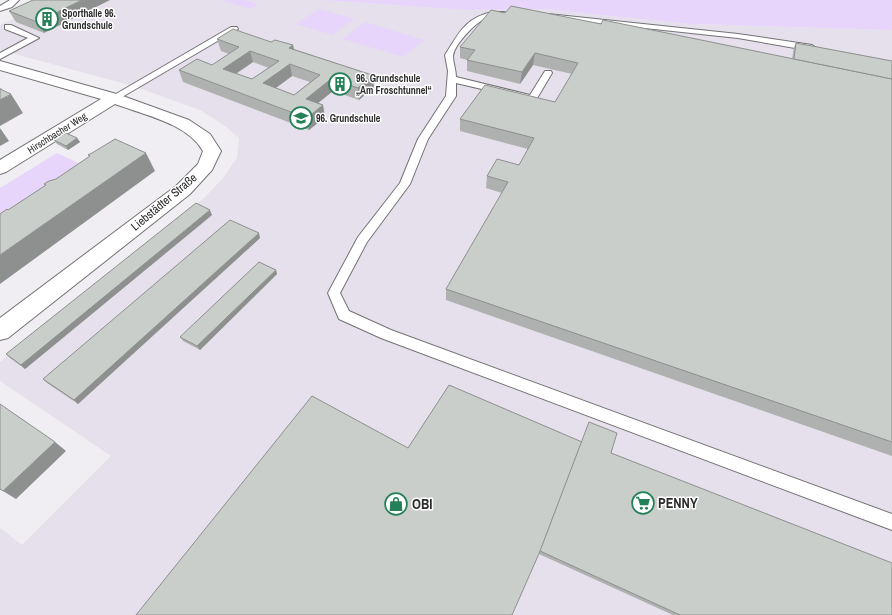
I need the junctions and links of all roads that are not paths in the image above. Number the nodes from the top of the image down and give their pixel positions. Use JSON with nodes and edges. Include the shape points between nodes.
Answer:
{"nodes":[{"id":1,"x":15,"y":0,"type":"edge"},
{"id":2,"x":0,"y":9,"type":"edge"},
{"id":3,"x":514,"y":14,"type":"edge"},
{"id":4,"x":536,"y":15,"type":"edge"},
{"id":5,"x":8,"y":27,"type":"edge"},
{"id":6,"x":234,"y":29,"type":"edge"},
{"id":7,"x":825,"y":50,"type":"edge"},
{"id":8,"x":0,"y":56,"type":"edge"},
{"id":9,"x":0,"y":65,"type":"edge"},
{"id":10,"x":548,"y":73,"type":"edge"},
{"id":11,"x":452,"y":79,"type":"junction"},
{"id":12,"x":114,"y":98,"type":"junction"},
{"id":13,"x":0,"y":168,"type":"edge"},
{"id":14,"x":0,"y":331,"type":"edge"},
{"id":15,"x":892,"y":522,"type":"edge"}],
"edges":[{"from":1,"to":2,"type":"lane"},
{"from":3,"to":11,"type":"lane","via":[[482,15],[467,26],[449,54]]},
{"from":4,"to":7,"type":"lane","via":[[738,36]]},
{"from":5,"to":8,"type":"lane","via":[[35,38]]},
{"from":6,"to":12,"type":"lane"},
{"from":9,"to":12,"type":"street","name":"Liebstädter Straße"},
{"from":10,"to":11,"type":"lane","via":[[533,98]]},
{"from":11,"to":15,"type":"lane","via":[[451,96],[423,139],[405,184],[362,240],[334,293],[344,315],[386,334]]},
{"from":12,"to":13,"type":"street","name":"Hirschbacher Weg"},
{"from":12,"to":14,"type":"street","name":"Liebstädter Straße","via":[[183,124],[204,138],[212,151],[206,166],[183,190]]}]}
